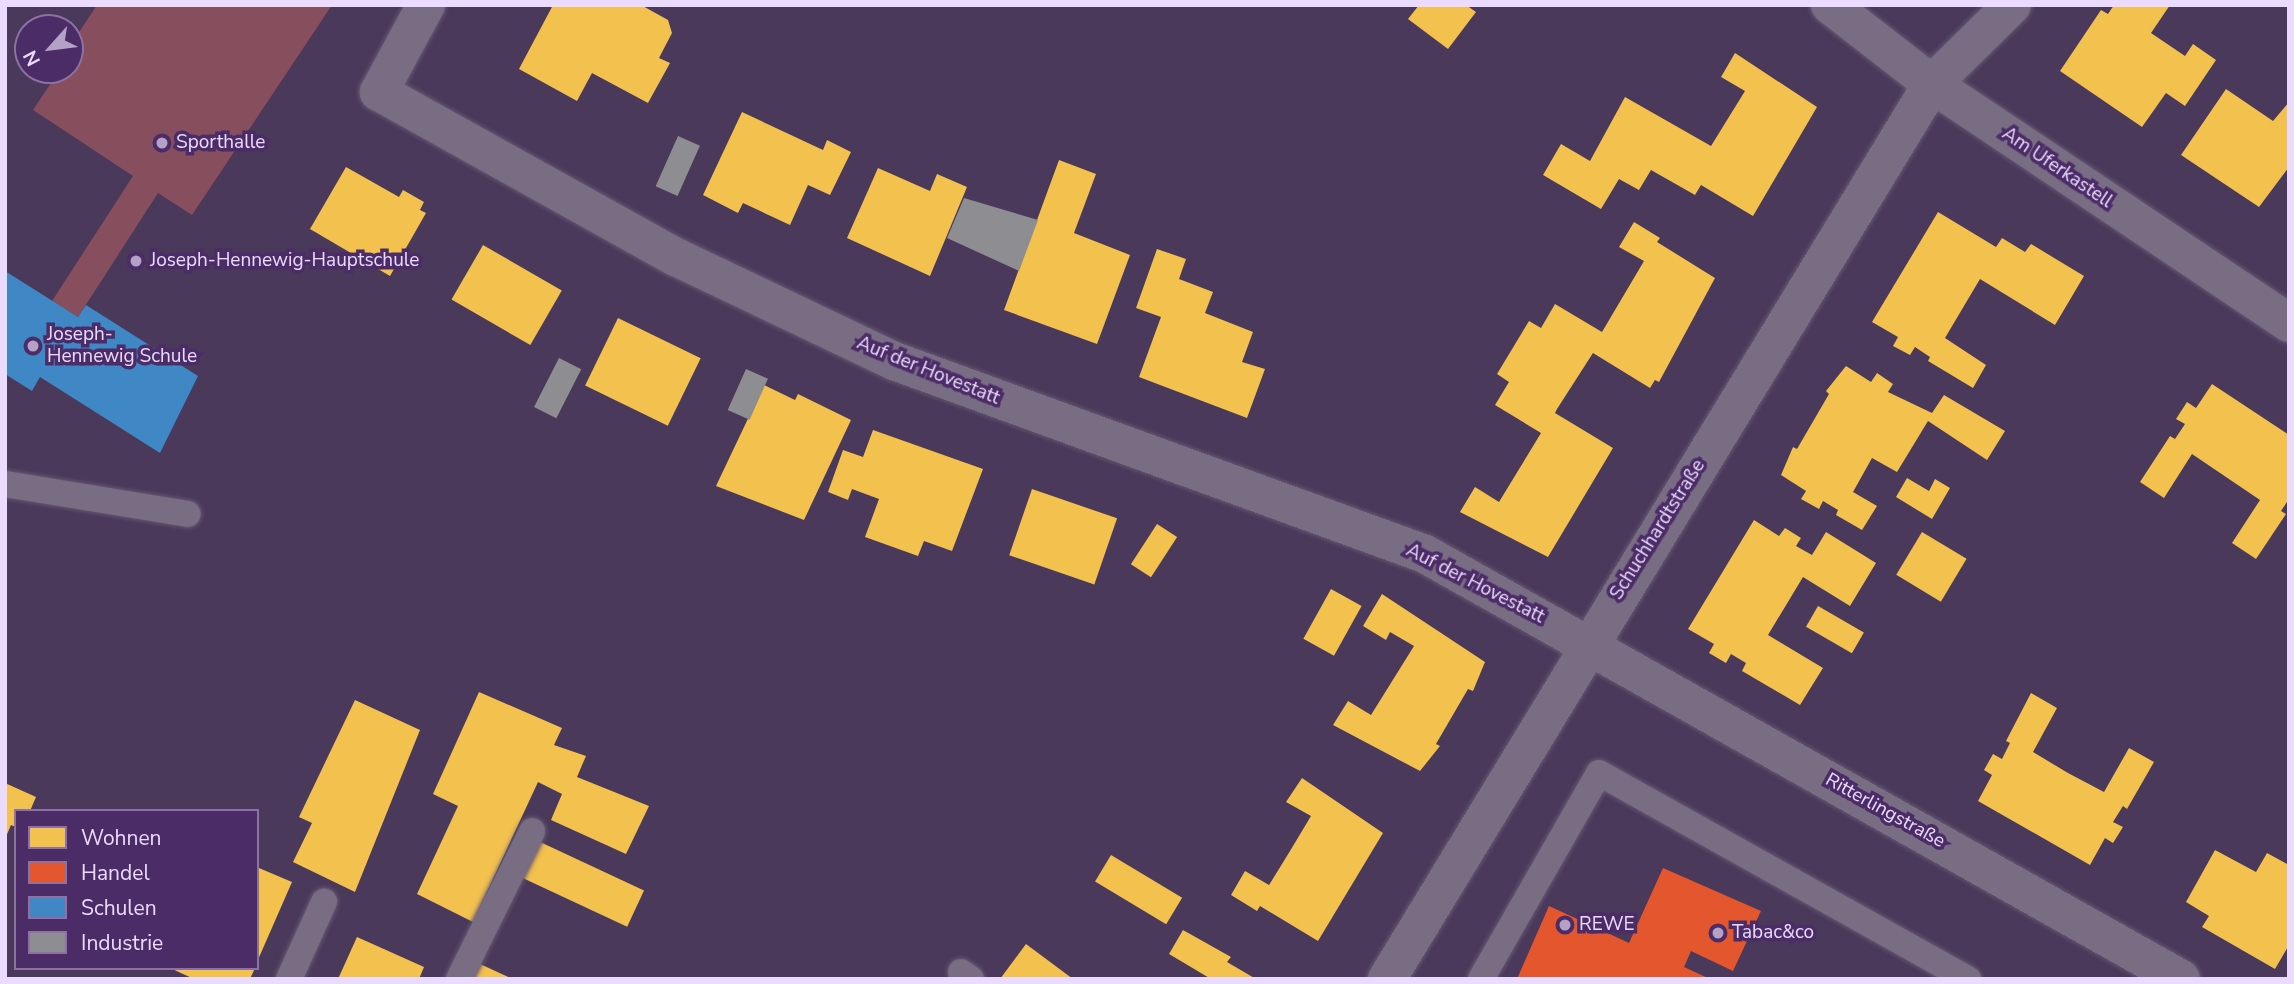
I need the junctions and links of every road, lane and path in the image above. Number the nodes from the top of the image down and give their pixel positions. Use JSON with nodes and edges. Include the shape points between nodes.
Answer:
{"nodes":[{"id":1,"x":426,"y":5,"type":"edge"},
{"id":2,"x":1830,"y":5,"type":"edge"},
{"id":3,"x":2012,"y":5,"type":"edge"},
{"id":4,"x":1932,"y":84,"type":"junction"},
{"id":5,"x":2289,"y":323,"type":"edge"},
{"id":6,"x":5,"y":484,"type":"edge"},
{"id":7,"x":188,"y":514,"type":"dead end"},
{"id":8,"x":1588,"y":643,"type":"junction"},
{"id":9,"x":532,"y":831,"type":"dead end"},
{"id":10,"x":324,"y":902,"type":"dead end"},
{"id":11,"x":289,"y":979,"type":"edge"},
{"id":12,"x":459,"y":979,"type":"edge"},
{"id":13,"x":1387,"y":979,"type":"edge"},
{"id":14,"x":1481,"y":979,"type":"edge"},
{"id":15,"x":1968,"y":979,"type":"edge"},
{"id":16,"x":2181,"y":979,"type":"edge"}],
"edges":[{"from":1,"to":8,"type":"street","name":"Auf der Hovestatt","via":[[379,92],[676,257],[894,361],[1425,554]]},
{"from":2,"to":4,"type":"street","name":"Am Uferkastell"},
{"from":3,"to":4,"type":"street","name":"Schuchhardtstraße"},
{"from":4,"to":5,"type":"street","name":"Am Uferkastell"},
{"from":4,"to":8,"type":"street","name":"Schuchhardtstraße"},
{"from":6,"to":7,"type":"lane"},
{"from":8,"to":13,"type":"street","name":"Schuchhardtstraße"},
{"from":8,"to":16,"type":"street","name":"Ritterlingstraße"},
{"from":9,"to":12,"type":"lane"},
{"from":10,"to":11,"type":"lane"},
{"from":14,"to":15,"type":"lane","via":[[1599,773]]}]}
